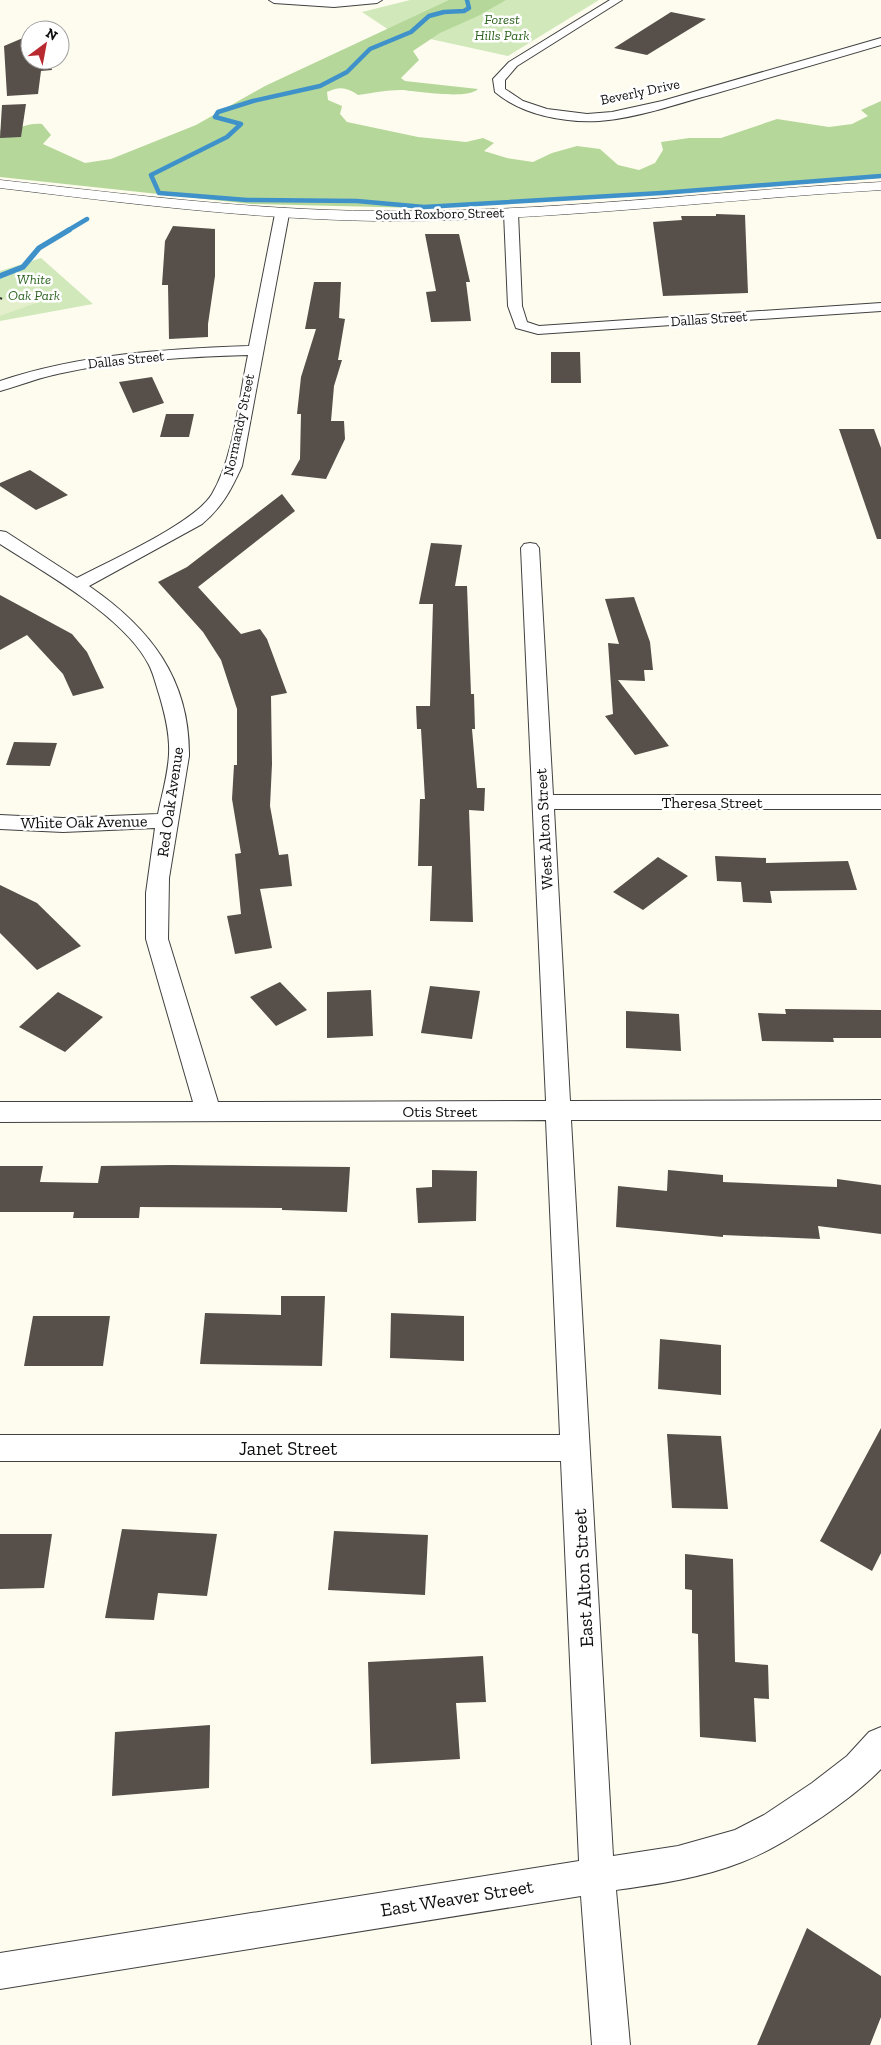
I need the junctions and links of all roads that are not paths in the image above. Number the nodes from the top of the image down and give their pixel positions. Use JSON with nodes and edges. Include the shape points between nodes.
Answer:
{"nodes":[{"id":1,"x":274,"y":0,"type":"edge"},
{"id":2,"x":377,"y":0,"type":"edge"},
{"id":3,"x":617,"y":0,"type":"edge"},
{"id":4,"x":881,"y":41,"type":"edge"},
{"id":5,"x":0,"y":184,"type":"edge"},
{"id":6,"x":881,"y":186,"type":"edge"},
{"id":7,"x":511,"y":213,"type":"junction"},
{"id":8,"x":282,"y":214,"type":"junction"},
{"id":9,"x":881,"y":307,"type":"edge"},
{"id":10,"x":256,"y":350,"type":"junction"},
{"id":11,"x":0,"y":386,"type":"edge"},
{"id":12,"x":0,"y":536,"type":"edge"},
{"id":13,"x":530,"y":548,"type":"dead end"},
{"id":14,"x":75,"y":586,"type":"junction"},
{"id":15,"x":543,"y":802,"type":"junction"},
{"id":16,"x":881,"y":802,"type":"edge"},
{"id":17,"x":167,"y":821,"type":"junction"},
{"id":18,"x":0,"y":822,"type":"edge"},
{"id":19,"x":559,"y":1110,"type":"junction"},
{"id":20,"x":881,"y":1110,"type":"edge"},
{"id":21,"x":208,"y":1111,"type":"junction"},
{"id":22,"x":0,"y":1112,"type":"edge"},
{"id":23,"x":0,"y":1448,"type":"edge"},
{"id":24,"x":576,"y":1448,"type":"junction"},
{"id":25,"x":881,"y":1744,"type":"edge"},
{"id":26,"x":598,"y":1876,"type":"junction"},
{"id":27,"x":0,"y":1971,"type":"edge"},
{"id":28,"x":610,"y":2045,"type":"edge"}],
"edges":[{"from":1,"to":2,"type":"street","via":[[334,4]]},
{"from":3,"to":4,"type":"street","name":"Beverly Drive","via":[[513,64],[499,79],[499,90],[509,99],[551,113],[585,117],[612,115],[720,89]]},
{"from":5,"to":8,"type":"street","name":"South Roxboro Street"},
{"from":6,"to":7,"type":"street","name":"South Roxboro Street"},
{"from":7,"to":8,"type":"street","name":"South Roxboro Street"},
{"from":7,"to":9,"type":"street","name":"Dallas Street","via":[[515,306],[521,325],[538,330]]},
{"from":8,"to":10,"type":"street","name":"Normandy Street"},
{"from":10,"to":11,"type":"street","name":"Dallas Street","via":[[105,361],[60,368]]},
{"from":10,"to":14,"type":"street","name":"Normandy Street","via":[[234,466],[219,497],[196,520]]},
{"from":12,"to":14,"type":"street","name":"Red Oak Avenue"},
{"from":13,"to":15,"type":"street","name":"West Alton Street"},
{"from":14,"to":17,"type":"street","name":"Red Oak Avenue","via":[[109,609],[147,647],[158,664],[179,733],[178,767]]},
{"from":15,"to":16,"type":"street","name":"Theresa Street"},
{"from":15,"to":19,"type":"street","name":"West Alton Street"},
{"from":17,"to":18,"type":"street","name":"White Oak Avenue","via":[[74,825]]},
{"from":17,"to":21,"type":"street","name":"Red Oak Avenue","via":[[156,919],[157,939]]},
{"from":19,"to":20,"type":"street","name":"Otis Street"},
{"from":19,"to":21,"type":"street","name":"Otis Street"},
{"from":19,"to":24,"type":"street","name":"East Alton Street"},
{"from":21,"to":22,"type":"street","name":"Otis Street"},
{"from":23,"to":24,"type":"street","name":"Janet Street"},
{"from":24,"to":26,"type":"street","name":"East Alton Street"},
{"from":25,"to":26,"type":"street","name":"East Weaver Street","via":[[859,1768],[824,1795],[740,1846],[678,1863]]},
{"from":26,"to":27,"type":"street","name":"East Weaver Street"},
{"from":26,"to":28,"type":"street","name":"East Alton Street"}]}
